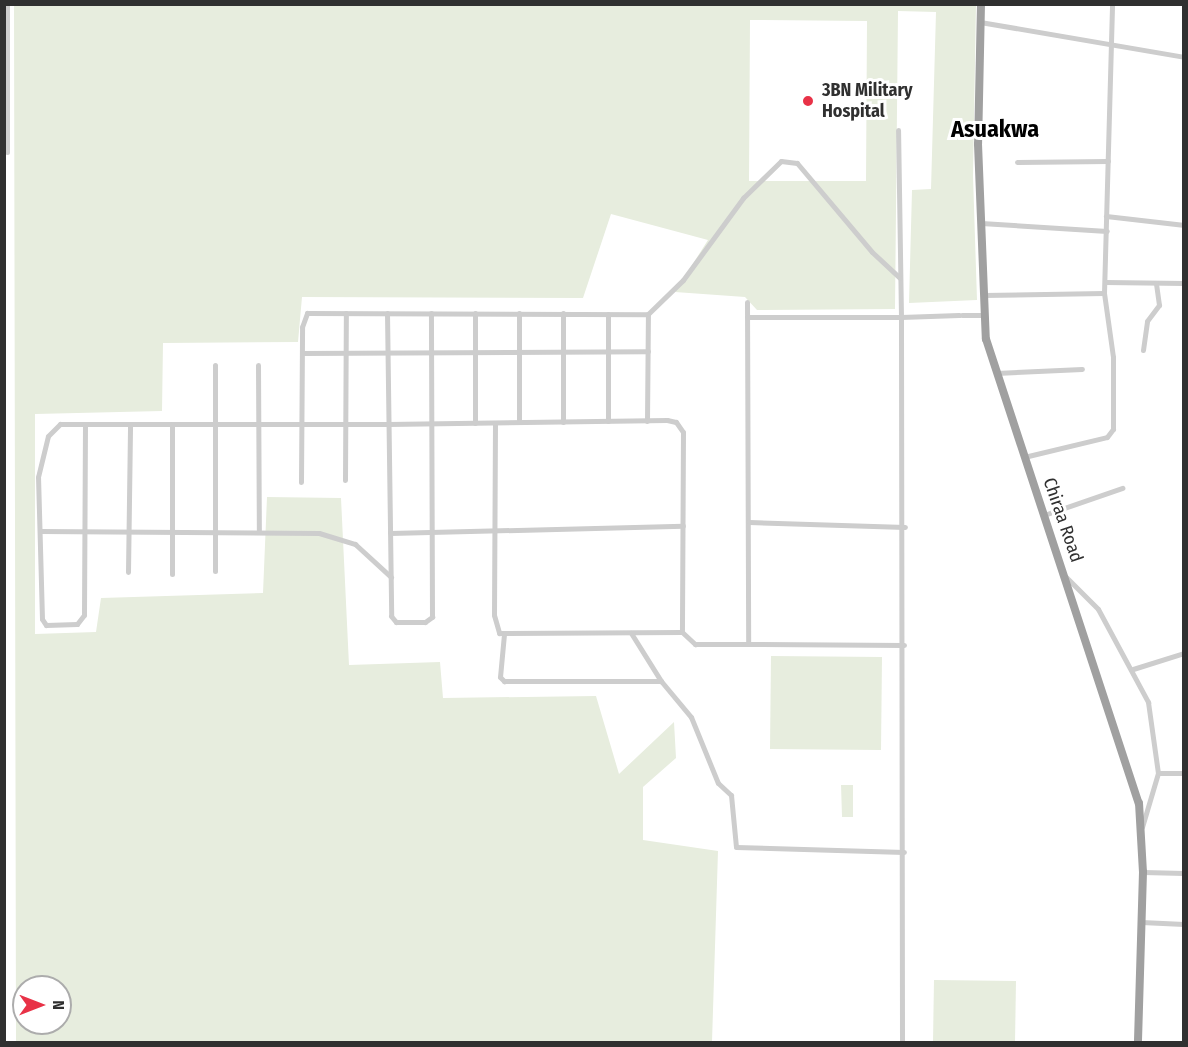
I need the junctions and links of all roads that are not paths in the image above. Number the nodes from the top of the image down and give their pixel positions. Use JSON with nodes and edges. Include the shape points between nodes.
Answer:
{"nodes":[{"id":1,"x":8,"y":4,"type":"edge"},
{"id":2,"x":981,"y":4,"type":"edge"},
{"id":3,"x":1112,"y":4,"type":"edge"},
{"id":4,"x":980,"y":22,"type":"junction"},
{"id":5,"x":1112,"y":42,"type":"junction"},
{"id":6,"x":1184,"y":57,"type":"edge"},
{"id":7,"x":898,"y":130,"type":"dead end"},
{"id":8,"x":7,"y":152,"type":"dead end"},
{"id":9,"x":1108,"y":160,"type":"junction"},
{"id":10,"x":1017,"y":162,"type":"dead end"},
{"id":11,"x":1106,"y":216,"type":"junction"},
{"id":12,"x":981,"y":223,"type":"junction"},
{"id":13,"x":1184,"y":225,"type":"edge"},
{"id":14,"x":1107,"y":231,"type":"junction"},
{"id":15,"x":900,"y":278,"type":"junction"},
{"id":16,"x":1105,"y":282,"type":"junction"},
{"id":17,"x":1156,"y":283,"type":"junction"},
{"id":18,"x":1184,"y":283,"type":"edge"},
{"id":19,"x":1104,"y":293,"type":"junction"},
{"id":20,"x":983,"y":295,"type":"junction"},
{"id":21,"x":747,"y":302,"type":"dead end"},
{"id":22,"x":346,"y":313,"type":"junction"},
{"id":23,"x":387,"y":313,"type":"junction"},
{"id":24,"x":431,"y":313,"type":"junction"},
{"id":25,"x":475,"y":313,"type":"junction"},
{"id":26,"x":519,"y":313,"type":"junction"},
{"id":27,"x":563,"y":314,"type":"junction"},
{"id":28,"x":608,"y":314,"type":"junction"},
{"id":29,"x":648,"y":314,"type":"junction"},
{"id":30,"x":984,"y":315,"type":"junction"},
{"id":31,"x":747,"y":317,"type":"junction"},
{"id":32,"x":901,"y":317,"type":"junction"},
{"id":33,"x":1143,"y":350,"type":"dead end"},
{"id":34,"x":519,"y":351,"type":"junction"},
{"id":35,"x":563,"y":351,"type":"junction"},
{"id":36,"x":608,"y":351,"type":"junction"},
{"id":37,"x":648,"y":351,"type":"junction"},
{"id":38,"x":346,"y":352,"type":"junction"},
{"id":39,"x":388,"y":352,"type":"junction"},
{"id":40,"x":432,"y":352,"type":"junction"},
{"id":41,"x":475,"y":352,"type":"junction"},
{"id":42,"x":302,"y":353,"type":"junction"},
{"id":43,"x":215,"y":365,"type":"dead end"},
{"id":44,"x":258,"y":365,"type":"dead end"},
{"id":45,"x":1082,"y":369,"type":"dead end"},
{"id":46,"x":995,"y":373,"type":"junction"},
{"id":47,"x":608,"y":421,"type":"junction"},
{"id":48,"x":647,"y":421,"type":"junction"},
{"id":49,"x":519,"y":422,"type":"junction"},
{"id":50,"x":563,"y":422,"type":"junction"},
{"id":51,"x":432,"y":423,"type":"junction"},
{"id":52,"x":475,"y":423,"type":"junction"},
{"id":53,"x":495,"y":423,"type":"junction"},
{"id":54,"x":85,"y":424,"type":"junction"},
{"id":55,"x":130,"y":424,"type":"junction"},
{"id":56,"x":172,"y":424,"type":"junction"},
{"id":57,"x":214,"y":424,"type":"junction"},
{"id":58,"x":258,"y":424,"type":"junction"},
{"id":59,"x":302,"y":424,"type":"junction"},
{"id":60,"x":345,"y":424,"type":"junction"},
{"id":61,"x":388,"y":424,"type":"junction"},
{"id":62,"x":1024,"y":457,"type":"junction"},
{"id":63,"x":345,"y":480,"type":"dead end"},
{"id":64,"x":301,"y":482,"type":"dead end"},
{"id":65,"x":1122,"y":488,"type":"dead end"},
{"id":66,"x":1044,"y":515,"type":"junction"},
{"id":67,"x":749,"y":522,"type":"junction"},
{"id":68,"x":683,"y":526,"type":"junction"},
{"id":69,"x":904,"y":526,"type":"junction"},
{"id":70,"x":40,"y":531,"type":"junction"},
{"id":71,"x":259,"y":531,"type":"junction"},
{"id":72,"x":495,"y":531,"type":"junction"},
{"id":73,"x":84,"y":532,"type":"junction"},
{"id":74,"x":129,"y":532,"type":"junction"},
{"id":75,"x":171,"y":532,"type":"junction"},
{"id":76,"x":215,"y":533,"type":"junction"},
{"id":77,"x":390,"y":533,"type":"junction"},
{"id":78,"x":432,"y":533,"type":"junction"},
{"id":79,"x":215,"y":571,"type":"dead end"},
{"id":80,"x":128,"y":572,"type":"dead end"},
{"id":81,"x":172,"y":574,"type":"dead end"},
{"id":82,"x":1065,"y":575,"type":"junction"},
{"id":83,"x":391,"y":577,"type":"junction"},
{"id":84,"x":682,"y":632,"type":"junction"},
{"id":85,"x":631,"y":633,"type":"junction"},
{"id":86,"x":504,"y":634,"type":"junction"},
{"id":87,"x":748,"y":644,"type":"junction"},
{"id":88,"x":904,"y":645,"type":"junction"},
{"id":89,"x":1184,"y":653,"type":"edge"},
{"id":90,"x":1133,"y":669,"type":"junction"},
{"id":91,"x":661,"y":681,"type":"junction"},
{"id":92,"x":1158,"y":773,"type":"junction"},
{"id":93,"x":1184,"y":773,"type":"edge"},
{"id":94,"x":1142,"y":827,"type":"junction"},
{"id":95,"x":904,"y":852,"type":"junction"},
{"id":96,"x":1143,"y":872,"type":"junction"},
{"id":97,"x":1184,"y":873,"type":"edge"},
{"id":98,"x":1142,"y":922,"type":"junction"},
{"id":99,"x":1184,"y":924,"type":"edge"},
{"id":100,"x":902,"y":1042,"type":"edge"},
{"id":101,"x":1138,"y":1042,"type":"edge"}],
"edges":[{"from":1,"to":8,"type":"street"},
{"from":2,"to":4,"type":"highway","name":"Chiraa Road"},
{"from":3,"to":5,"type":"street"},
{"from":4,"to":5,"type":"street"},
{"from":4,"to":12,"type":"highway","name":"Chiraa Road"},
{"from":5,"to":6,"type":"street"},
{"from":5,"to":9,"type":"street"},
{"from":7,"to":15,"type":"street"},
{"from":9,"to":10,"type":"street"},
{"from":9,"to":11,"type":"street"},
{"from":11,"to":13,"type":"street"},
{"from":11,"to":14,"type":"street"},
{"from":12,"to":14,"type":"street"},
{"from":12,"to":20,"type":"highway","name":"Chiraa Road"},
{"from":14,"to":16,"type":"street"},
{"from":15,"to":29,"type":"street","via":[[872,252],[797,163],[781,161],[743,198],[682,280]]},
{"from":15,"to":32,"type":"street"},
{"from":16,"to":17,"type":"street"},
{"from":16,"to":19,"type":"street"},
{"from":17,"to":18,"type":"street"},
{"from":17,"to":33,"type":"street","via":[[1159,305],[1147,321]]},
{"from":19,"to":20,"type":"street"},
{"from":19,"to":62,"type":"street","via":[[1113,357],[1112,434]]},
{"from":20,"to":30,"type":"highway","name":"Chiraa Road"},
{"from":21,"to":31,"type":"street"},
{"from":22,"to":23,"type":"street"},
{"from":22,"to":38,"type":"street"},
{"from":22,"to":42,"type":"street","via":[[307,313]]},
{"from":23,"to":24,"type":"street"},
{"from":23,"to":39,"type":"street"},
{"from":24,"to":25,"type":"street"},
{"from":24,"to":40,"type":"street"},
{"from":25,"to":26,"type":"street"},
{"from":25,"to":41,"type":"street"},
{"from":26,"to":27,"type":"street"},
{"from":26,"to":34,"type":"street"},
{"from":27,"to":28,"type":"street"},
{"from":27,"to":35,"type":"street"},
{"from":28,"to":29,"type":"street"},
{"from":28,"to":36,"type":"street"},
{"from":29,"to":37,"type":"street"},
{"from":30,"to":32,"type":"street"},
{"from":30,"to":46,"type":"highway","name":"Chiraa Road"},
{"from":31,"to":32,"type":"street"},
{"from":31,"to":67,"type":"street"},
{"from":32,"to":69,"type":"street"},
{"from":34,"to":35,"type":"street"},
{"from":34,"to":41,"type":"street"},
{"from":34,"to":49,"type":"street"},
{"from":35,"to":36,"type":"street"},
{"from":35,"to":50,"type":"street"},
{"from":36,"to":37,"type":"street"},
{"from":36,"to":47,"type":"street"},
{"from":37,"to":48,"type":"street"},
{"from":38,"to":39,"type":"street"},
{"from":38,"to":42,"type":"street"},
{"from":38,"to":60,"type":"street"},
{"from":39,"to":40,"type":"street"},
{"from":39,"to":61,"type":"street"},
{"from":40,"to":41,"type":"street"},
{"from":40,"to":51,"type":"street"},
{"from":41,"to":52,"type":"street"},
{"from":42,"to":59,"type":"street"},
{"from":43,"to":57,"type":"street"},
{"from":44,"to":58,"type":"street"},
{"from":45,"to":46,"type":"street"},
{"from":46,"to":62,"type":"highway","name":"Chiraa Road"},
{"from":47,"to":48,"type":"street"},
{"from":47,"to":50,"type":"street"},
{"from":48,"to":68,"type":"street","via":[[676,422],[683,432]]},
{"from":49,"to":50,"type":"street"},
{"from":49,"to":53,"type":"street"},
{"from":51,"to":52,"type":"street"},
{"from":51,"to":61,"type":"street"},
{"from":51,"to":78,"type":"street"},
{"from":52,"to":53,"type":"street"},
{"from":53,"to":72,"type":"street"},
{"from":54,"to":55,"type":"street"},
{"from":54,"to":70,"type":"street","via":[[60,424],[48,436],[38,477]]},
{"from":54,"to":73,"type":"street"},
{"from":55,"to":56,"type":"street"},
{"from":55,"to":74,"type":"street"},
{"from":56,"to":57,"type":"street"},
{"from":56,"to":75,"type":"street"},
{"from":57,"to":58,"type":"street"},
{"from":57,"to":76,"type":"street"},
{"from":58,"to":59,"type":"street"},
{"from":58,"to":71,"type":"street"},
{"from":59,"to":60,"type":"street"},
{"from":59,"to":64,"type":"street"},
{"from":60,"to":61,"type":"street"},
{"from":60,"to":63,"type":"street"},
{"from":61,"to":77,"type":"street"},
{"from":62,"to":66,"type":"highway","name":"Chiraa Road"},
{"from":65,"to":66,"type":"street"},
{"from":66,"to":82,"type":"highway","name":"Chiraa Road"},
{"from":67,"to":69,"type":"street"},
{"from":67,"to":87,"type":"street"},
{"from":68,"to":72,"type":"street"},
{"from":68,"to":84,"type":"street"},
{"from":69,"to":88,"type":"street"},
{"from":70,"to":73,"type":"street"},
{"from":70,"to":73,"type":"street","via":[[42,620],[46,625],[77,624],[84,615]]},
{"from":71,"to":76,"type":"street"},
{"from":71,"to":83,"type":"street","via":[[319,533],[356,544]]},
{"from":72,"to":78,"type":"street"},
{"from":72,"to":86,"type":"street","via":[[495,626]]},
{"from":73,"to":74,"type":"street"},
{"from":74,"to":75,"type":"street"},
{"from":74,"to":80,"type":"street"},
{"from":75,"to":76,"type":"street"},
{"from":75,"to":81,"type":"street"},
{"from":76,"to":79,"type":"street"},
{"from":77,"to":78,"type":"street"},
{"from":77,"to":83,"type":"street"},
{"from":78,"to":83,"type":"street","via":[[430,621],[392,621]]},
{"from":82,"to":90,"type":"street","via":[[1098,609]]},
{"from":82,"to":94,"type":"highway","name":"Chiraa Road","via":[[1118,733]]},
{"from":84,"to":85,"type":"street"},
{"from":84,"to":87,"type":"street","via":[[695,644]]},
{"from":85,"to":86,"type":"street"},
{"from":85,"to":91,"type":"street"},
{"from":86,"to":91,"type":"street","via":[[500,677],[504,681]]},
{"from":87,"to":88,"type":"street"},
{"from":88,"to":95,"type":"street"},
{"from":89,"to":90,"type":"street"},
{"from":90,"to":92,"type":"street","via":[[1148,702]]},
{"from":91,"to":95,"type":"street","via":[[691,717],[718,783],[731,795],[736,847]]},
{"from":92,"to":93,"type":"street"},
{"from":92,"to":94,"type":"street"},
{"from":94,"to":96,"type":"highway","name":"Chiraa Road"},
{"from":95,"to":100,"type":"street"},
{"from":96,"to":97,"type":"street"},
{"from":96,"to":98,"type":"highway","name":"Chiraa Road"},
{"from":98,"to":99,"type":"street"},
{"from":98,"to":101,"type":"highway","name":"Chiraa Road"}]}
